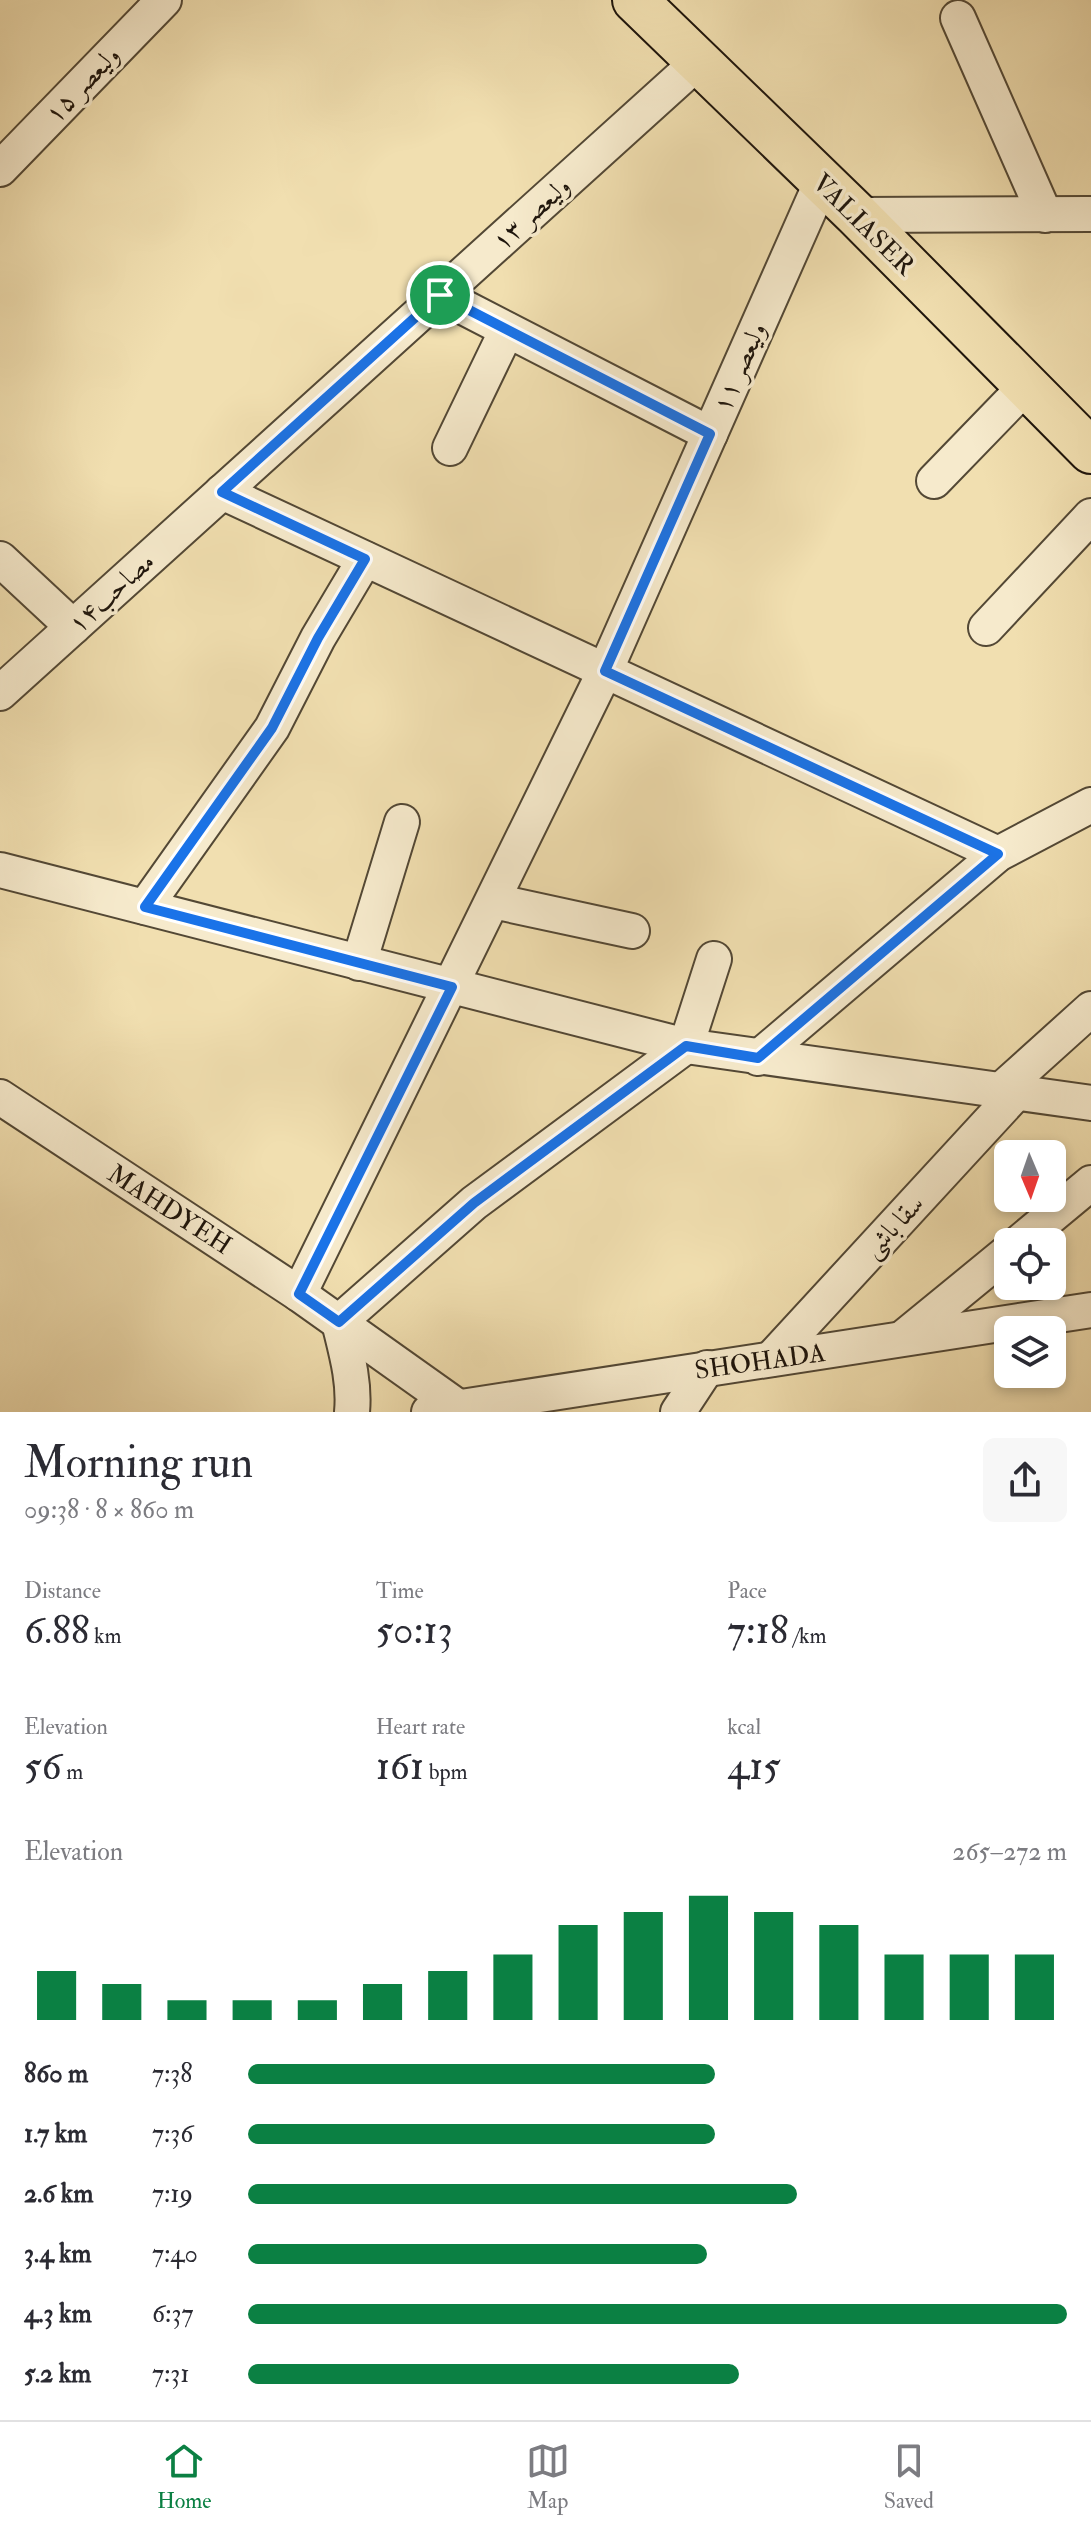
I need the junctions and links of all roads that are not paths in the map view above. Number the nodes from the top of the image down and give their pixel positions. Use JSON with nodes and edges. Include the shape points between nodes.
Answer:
{"nodes":[{"id":1,"x":164,"y":0,"type":"edge"},
{"id":2,"x":635,"y":0,"type":"edge"},
{"id":3,"x":958,"y":18,"type":"dead end"},
{"id":4,"x":698,"y":62,"type":"junction"},
{"id":5,"x":0,"y":169,"type":"edge"},
{"id":6,"x":822,"y":181,"type":"junction"},
{"id":7,"x":1091,"y":214,"type":"edge"},
{"id":8,"x":857,"y":215,"type":"junction"},
{"id":9,"x":1045,"y":215,"type":"junction"},
{"id":10,"x":440,"y":295,"type":"junction"},
{"id":11,"x":507,"y":330,"type":"junction"},
{"id":12,"x":1025,"y":387,"type":"junction"},
{"id":13,"x":710,"y":434,"type":"junction"},
{"id":14,"x":450,"y":448,"type":"dead end"},
{"id":15,"x":1091,"y":451,"type":"edge"},
{"id":16,"x":934,"y":481,"type":"dead end"},
{"id":17,"x":222,"y":492,"type":"junction"},
{"id":18,"x":1091,"y":516,"type":"edge"},
{"id":19,"x":0,"y":559,"type":"edge"},
{"id":20,"x":365,"y":559,"type":"junction"},
{"id":21,"x":73,"y":627,"type":"junction"},
{"id":22,"x":986,"y":628,"type":"dead end"},
{"id":23,"x":605,"y":671,"type":"junction"},
{"id":24,"x":0,"y":693,"type":"edge"},
{"id":25,"x":1091,"y":805,"type":"edge"},
{"id":26,"x":402,"y":822,"type":"dead end"},
{"id":27,"x":998,"y":854,"type":"junction"},
{"id":28,"x":0,"y":870,"type":"edge"},
{"id":29,"x":493,"y":901,"type":"junction"},
{"id":30,"x":145,"y":907,"type":"junction"},
{"id":31,"x":632,"y":931,"type":"dead end"},
{"id":32,"x":714,"y":959,"type":"dead end"},
{"id":33,"x":359,"y":963,"type":"junction"},
{"id":34,"x":452,"y":987,"type":"junction"},
{"id":35,"x":1091,"y":1009,"type":"edge"},
{"id":36,"x":686,"y":1046,"type":"junction"},
{"id":37,"x":758,"y":1058,"type":"junction"},
{"id":38,"x":1008,"y":1092,"type":"junction"},
{"id":39,"x":0,"y":1097,"type":"edge"},
{"id":40,"x":1091,"y":1103,"type":"edge"},
{"id":41,"x":1091,"y":1183,"type":"edge"},
{"id":42,"x":1037,"y":1228,"type":"edge"},
{"id":43,"x":994,"y":1263,"type":"edge"},
{"id":44,"x":299,"y":1294,"type":"junction"},
{"id":45,"x":1091,"y":1310,"type":"edge"},
{"id":46,"x":339,"y":1322,"type":"junction"},
{"id":47,"x":902,"y":1339,"type":"junction"},
{"id":48,"x":771,"y":1359,"type":"junction"},
{"id":49,"x":707,"y":1368,"type":"junction"},
{"id":50,"x":443,"y":1410,"type":"edge"},
{"id":51,"x":352,"y":1412,"type":"edge"},
{"id":52,"x":678,"y":1412,"type":"edge"}],
"edges":[{"from":1,"to":5,"type":"street","name":"ولیعصر ۱۵"},
{"from":2,"to":4,"type":"main road","name":"VALIASER"},
{"from":3,"to":9,"type":"street"},
{"from":4,"to":6,"type":"main road","name":"VALIASER"},
{"from":4,"to":10,"type":"street","name":"ولیعصر ۱۳"},
{"from":6,"to":8,"type":"main road","name":"VALIASER"},
{"from":6,"to":13,"type":"street","name":"ولیعصر ۱۱"},
{"from":7,"to":9,"type":"street"},
{"from":8,"to":9,"type":"street"},
{"from":8,"to":12,"type":"main road","name":"VALIASER"},
{"from":10,"to":11,"type":"street"},
{"from":10,"to":17,"type":"street","name":"ولیعصر ۱۳"},
{"from":11,"to":13,"type":"street"},
{"from":11,"to":14,"type":"street"},
{"from":12,"to":15,"type":"main road","name":"VALIASER"},
{"from":12,"to":16,"type":"street"},
{"from":13,"to":23,"type":"street","name":"ولیعصر ۱۱"},
{"from":17,"to":20,"type":"street"},
{"from":17,"to":21,"type":"street","name":"مصاحب۱۴"},
{"from":18,"to":22,"type":"street"},
{"from":19,"to":21,"type":"street"},
{"from":20,"to":23,"type":"street"},
{"from":20,"to":30,"type":"street","via":[[272,728]]},
{"from":21,"to":24,"type":"street","name":"مصاحب۱۴"},
{"from":23,"to":27,"type":"street"},
{"from":23,"to":29,"type":"street","name":"ولیعصر ۱۱"},
{"from":25,"to":27,"type":"street"},
{"from":26,"to":33,"type":"street"},
{"from":27,"to":37,"type":"street"},
{"from":28,"to":30,"type":"street"},
{"from":29,"to":31,"type":"street"},
{"from":29,"to":34,"type":"street","name":"ولیعصر ۱۱"},
{"from":30,"to":33,"type":"street"},
{"from":32,"to":36,"type":"street"},
{"from":33,"to":34,"type":"street"},
{"from":34,"to":36,"type":"street"},
{"from":34,"to":44,"type":"street","name":"ولیعصر ۱۱"},
{"from":35,"to":38,"type":"street","name":"سقا باشی"},
{"from":36,"to":37,"type":"street"},
{"from":36,"to":46,"type":"street","via":[[474,1203]]},
{"from":37,"to":38,"type":"street"},
{"from":38,"to":40,"type":"street"},
{"from":38,"to":48,"type":"street","name":"سقا باشی"},
{"from":39,"to":44,"type":"street","name":"MAHDYEH"},
{"from":41,"to":42,"type":"street"},
{"from":43,"to":47,"type":"street"},
{"from":44,"to":46,"type":"street","name":"MAHDYEH"},
{"from":45,"to":47,"type":"street","name":"SHOHADA"},
{"from":46,"to":50,"type":"street","name":"MAHDYEH"},
{"from":46,"to":51,"type":"street"},
{"from":47,"to":48,"type":"street","name":"SHOHADA"},
{"from":48,"to":49,"type":"street","name":"SHOHADA"},
{"from":49,"to":50,"type":"street","name":"SHOHADA"},
{"from":49,"to":52,"type":"street"}]}
